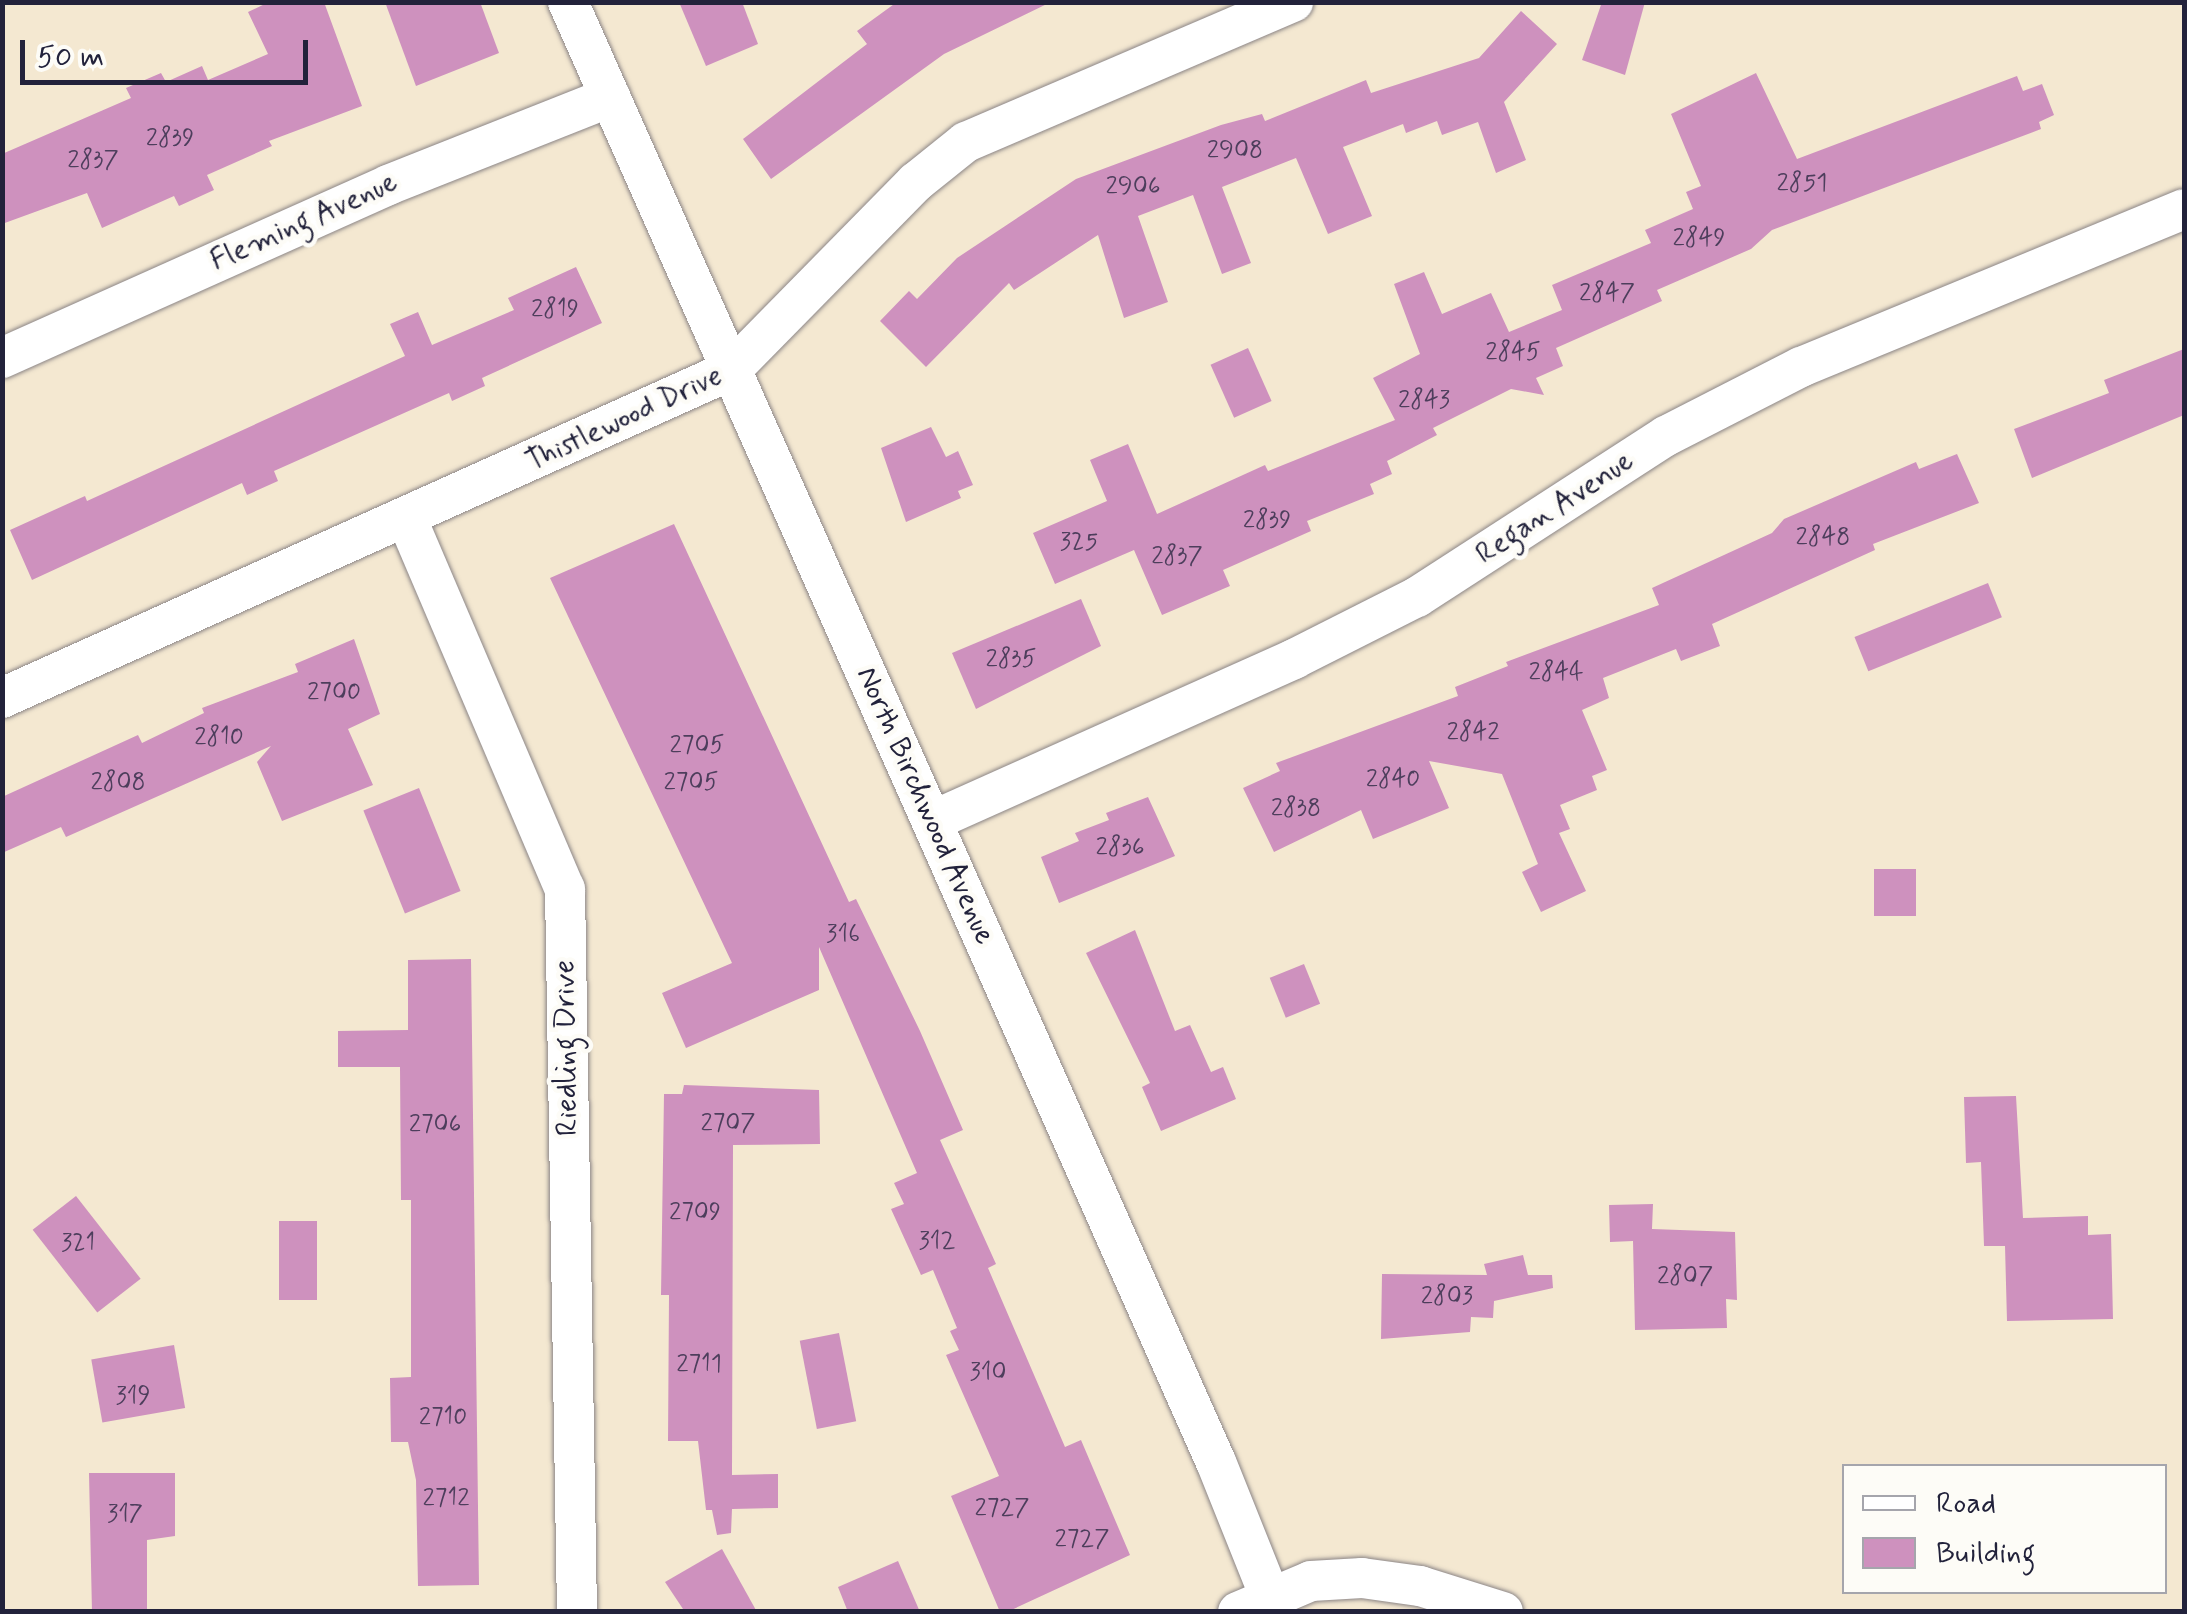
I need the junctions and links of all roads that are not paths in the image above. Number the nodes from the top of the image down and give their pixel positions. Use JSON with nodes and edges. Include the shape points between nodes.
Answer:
{"nodes":[{"id":1,"x":568,"y":2,"type":"edge"},
{"id":2,"x":1285,"y":4,"type":"edge"},
{"id":3,"x":610,"y":97,"type":"junction"},
{"id":4,"x":2184,"y":209,"type":"edge"},
{"id":5,"x":2,"y":358,"type":"edge"},
{"id":6,"x":732,"y":370,"type":"junction"},
{"id":7,"x":406,"y":517,"type":"junction"},
{"id":8,"x":2,"y":698,"type":"edge"},
{"id":9,"x":932,"y":821,"type":"junction"},
{"id":10,"x":1261,"y":1607,"type":"edge"},
{"id":11,"x":577,"y":1612,"type":"edge"},
{"id":12,"x":1503,"y":1612,"type":"edge"}],
"edges":[{"from":1,"to":3,"type":"street","name":"North Birchwood Avenue"},
{"from":2,"to":6,"type":"street","name":"Thistlewood Drive","via":[[966,142],[916,182]]},
{"from":3,"to":5,"type":"street","name":"Fleming Avenue","via":[[388,185]]},
{"from":3,"to":6,"type":"street","name":"North Birchwood Avenue"},
{"from":4,"to":9,"type":"street","name":"Regan Avenue","via":[[1801,367],[1666,436],[1417,597]]},
{"from":6,"to":7,"type":"street","name":"Thistlewood Drive"},
{"from":6,"to":9,"type":"street","name":"North Birchwood Avenue"},
{"from":7,"to":8,"type":"street","name":"Thistlewood Drive"},
{"from":7,"to":11,"type":"street","name":"Riedling Drive","via":[[565,890]]},
{"from":9,"to":10,"type":"street","name":"North Birchwood Avenue"},
{"from":10,"to":12,"type":"street","via":[[1311,1581],[1362,1578],[1420,1586]]}]}
